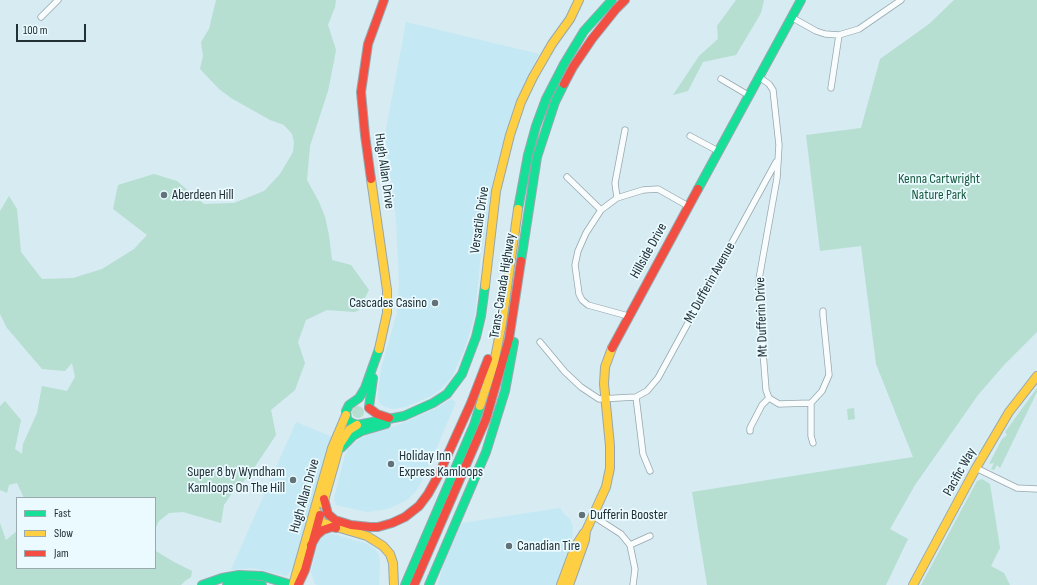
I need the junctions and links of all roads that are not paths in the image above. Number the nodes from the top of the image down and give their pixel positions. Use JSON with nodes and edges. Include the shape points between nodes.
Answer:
{"nodes":[{"id":1,"x":58,"y":0,"type":"edge"},
{"id":2,"x":384,"y":0,"type":"edge"},
{"id":3,"x":579,"y":0,"type":"edge"},
{"id":4,"x":612,"y":0,"type":"edge"},
{"id":5,"x":625,"y":0,"type":"edge"},
{"id":6,"x":801,"y":0,"type":"edge"},
{"id":7,"x":901,"y":0,"type":"edge"},
{"id":8,"x":791,"y":17,"type":"junction"},
{"id":9,"x":41,"y":18,"type":"dead end"},
{"id":10,"x":839,"y":35,"type":"junction"},
{"id":11,"x":759,"y":77,"type":"junction"},
{"id":12,"x":721,"y":79,"type":"dead end"},
{"id":13,"x":831,"y":88,"type":"dead end"},
{"id":14,"x":748,"y":95,"type":"junction"},
{"id":15,"x":625,"y":130,"type":"dead end"},
{"id":16,"x":690,"y":136,"type":"dead end"},
{"id":17,"x":718,"y":151,"type":"junction"},
{"id":18,"x":777,"y":161,"type":"junction"},
{"id":19,"x":567,"y":177,"type":"dead end"},
{"id":20,"x":617,"y":198,"type":"junction"},
{"id":21,"x":688,"y":206,"type":"junction"},
{"id":22,"x":602,"y":210,"type":"junction"},
{"id":23,"x":519,"y":277,"type":"junction"},
{"id":24,"x":506,"y":300,"type":"junction"},
{"id":25,"x":823,"y":311,"type":"dead end"},
{"id":26,"x":628,"y":316,"type":"junction"},
{"id":27,"x":540,"y":342,"type":"dead end"},
{"id":28,"x":379,"y":348,"type":"junction"},
{"id":29,"x":1037,"y":376,"type":"edge"},
{"id":30,"x":636,"y":397,"type":"junction"},
{"id":31,"x":769,"y":398,"type":"junction"},
{"id":32,"x":605,"y":399,"type":"junction"},
{"id":33,"x":355,"y":401,"type":"junction"},
{"id":34,"x":811,"y":404,"type":"junction"},
{"id":35,"x":369,"y":408,"type":"junction"},
{"id":36,"x":346,"y":415,"type":"junction"},
{"id":37,"x":404,"y":416,"type":"junction"},
{"id":38,"x":392,"y":418,"type":"junction"},
{"id":39,"x":361,"y":424,"type":"junction"},
{"id":40,"x":750,"y":432,"type":"dead end"},
{"id":41,"x":813,"y":443,"type":"dead end"},
{"id":42,"x":338,"y":452,"type":"junction"},
{"id":43,"x":976,"y":468,"type":"junction"},
{"id":44,"x":650,"y":471,"type":"dead end"},
{"id":45,"x":1037,"y":489,"type":"edge"},
{"id":46,"x":324,"y":499,"type":"junction"},
{"id":47,"x":315,"y":508,"type":"junction"},
{"id":48,"x":593,"y":516,"type":"junction"},
{"id":49,"x":319,"y":518,"type":"junction"},
{"id":50,"x":340,"y":528,"type":"junction"},
{"id":51,"x":586,"y":531,"type":"junction"},
{"id":52,"x":650,"y":536,"type":"dead end"},
{"id":53,"x":432,"y":544,"type":"junction"},
{"id":54,"x":311,"y":545,"type":"junction"},
{"id":55,"x":630,"y":545,"type":"junction"},
{"id":56,"x":304,"y":570,"type":"junction"},
{"id":57,"x":211,"y":583,"type":"edge"},
{"id":58,"x":202,"y":585,"type":"edge"},
{"id":59,"x":227,"y":585,"type":"edge"},
{"id":60,"x":262,"y":585,"type":"edge"},
{"id":61,"x":293,"y":585,"type":"edge"},
{"id":62,"x":298,"y":585,"type":"edge"},
{"id":63,"x":308,"y":585,"type":"edge"},
{"id":64,"x":394,"y":585,"type":"edge"},
{"id":65,"x":405,"y":585,"type":"edge"},
{"id":66,"x":414,"y":585,"type":"edge"},
{"id":67,"x":420,"y":585,"type":"edge"},
{"id":68,"x":429,"y":585,"type":"edge"},
{"id":69,"x":561,"y":585,"type":"edge"},
{"id":70,"x":569,"y":585,"type":"edge"},
{"id":71,"x":633,"y":585,"type":"edge"},
{"id":72,"x":913,"y":585,"type":"edge"}],
"edges":[{"from":1,"to":9,"type":"street"},
{"from":2,"to":28,"type":"main road","name":"Hugh Allan Drive","via":[[368,44],[361,92],[387,290],[387,313]]},
{"from":3,"to":37,"type":"main road","name":"Versatile Drive","via":[[570,19],[533,77],[510,135],[496,192],[481,316],[462,374],[441,399]]},
{"from":4,"to":24,"type":"main road","name":"Trans-Canada Highway","via":[[584,31],[564,64],[536,126],[519,204]]},
{"from":5,"to":23,"type":"main road","name":"Trans-Canada Highway","via":[[592,39],[573,67],[555,102],[537,157]]},
{"from":6,"to":8,"type":"main road","name":"Hillside Drive"},
{"from":7,"to":10,"type":"street","via":[[859,30]]},
{"from":8,"to":10,"type":"street","via":[[820,33]]},
{"from":8,"to":11,"type":"main road","name":"Hillside Drive"},
{"from":10,"to":13,"type":"street"},
{"from":11,"to":14,"type":"main road","name":"Hillside Drive"},
{"from":11,"to":18,"type":"street","name":"Mt Dufferin Drive","via":[[773,90],[779,145]]},
{"from":12,"to":14,"type":"street"},
{"from":14,"to":17,"type":"main road","name":"Hillside Drive"},
{"from":15,"to":20,"type":"street","via":[[615,183]]},
{"from":16,"to":17,"type":"street"},
{"from":17,"to":21,"type":"main road","name":"Hillside Drive"},
{"from":18,"to":30,"type":"street","name":"Mt Dufferin Avenue","via":[[658,378]]},
{"from":18,"to":31,"type":"street","name":"Mt Dufferin Drive","via":[[777,178],[759,279],[766,390]]},
{"from":19,"to":22,"type":"street"},
{"from":20,"to":21,"type":"street","via":[[643,190],[658,189]]},
{"from":20,"to":22,"type":"street"},
{"from":21,"to":26,"type":"main road","name":"Hillside Drive"},
{"from":22,"to":26,"type":"street","via":[[586,233],[578,251],[575,265],[579,294],[588,304]]},
{"from":23,"to":53,"type":"main road","name":"Trans-Canada Highway","via":[[509,339],[489,410]]},
{"from":23,"to":68,"type":"main road","via":[[515,340],[500,410],[486,452]]},
{"from":24,"to":46,"type":"main road","via":[[483,375],[438,476],[419,506],[392,523],[370,527],[335,520],[328,514]]},
{"from":24,"to":65,"type":"main road","name":"Trans-Canada Highway","via":[[494,363],[479,411]]},
{"from":25,"to":34,"type":"street","via":[[829,375],[822,391]]},
{"from":26,"to":32,"type":"main road","name":"Hillside Drive","via":[[609,353],[605,367]]},
{"from":27,"to":32,"type":"street","via":[[581,387],[599,399]]},
{"from":28,"to":33,"type":"main road","name":"Hugh Allan Drive","via":[[365,388]]},
{"from":28,"to":35,"type":"main road","name":"Hugh Allan Drive"},
{"from":29,"to":43,"type":"main road","name":"Pacific Way","via":[[1009,412]]},
{"from":30,"to":32,"type":"street"},
{"from":30,"to":44,"type":"street","via":[[643,454]]},
{"from":31,"to":34,"type":"street","via":[[779,404]]},
{"from":31,"to":40,"type":"street","via":[[762,405]]},
{"from":32,"to":48,"type":"main road","name":"Hillside Drive","via":[[610,468],[606,487]]},
{"from":33,"to":35,"type":"main road","via":[[361,401]]},
{"from":33,"to":36,"type":"main road","via":[[347,408]]},
{"from":34,"to":41,"type":"street"},
{"from":35,"to":38,"type":"main road","name":"Versatile Drive","via":[[377,414]]},
{"from":35,"to":39,"type":"main road","via":[[369,418]]},
{"from":36,"to":39,"type":"main road","via":[[350,422]]},
{"from":36,"to":47,"type":"main road","name":"Hugh Allan Drive","via":[[332,448]]},
{"from":37,"to":38,"type":"main road","name":"Versatile Drive"},
{"from":37,"to":42,"type":"main road","via":[[393,422],[362,430]]},
{"from":38,"to":39,"type":"main road","name":"Versatile Drive"},
{"from":39,"to":42,"type":"main road","name":"Hugh Allan Drive","via":[[349,430]]},
{"from":42,"to":46,"type":"main road","name":"Hugh Allan Drive"},
{"from":43,"to":45,"type":"street","via":[[1017,488]]},
{"from":43,"to":72,"type":"main road","name":"Pacific Way"},
{"from":46,"to":49,"type":"main road","name":"Hugh Allan Drive"},
{"from":47,"to":49,"type":"main road"},
{"from":47,"to":61,"type":"main road","name":"Hugh Allan Drive"},
{"from":48,"to":51,"type":"main road","name":"Hillside Drive"},
{"from":48,"to":55,"type":"street","via":[[621,534]]},
{"from":49,"to":50,"type":"main road","via":[[323,523]]},
{"from":49,"to":54,"type":"main road","name":"Hugh Allan Drive"},
{"from":50,"to":54,"type":"main road","via":[[323,530]]},
{"from":50,"to":64,"type":"main road","via":[[367,536],[383,546],[393,563]]},
{"from":51,"to":69,"type":"main road","name":"Hillside Drive","via":[[577,542]]},
{"from":51,"to":70,"type":"main road","name":"Hillside Drive"},
{"from":52,"to":55,"type":"street"},
{"from":53,"to":66,"type":"main road","name":"Trans-Canada Highway"},
{"from":53,"to":67,"type":"main road"},
{"from":54,"to":56,"type":"main road","name":"Hugh Allan Drive"},
{"from":55,"to":71,"type":"street","via":[[635,569]]},
{"from":56,"to":62,"type":"main road","name":"Hugh Allan Drive"},
{"from":56,"to":63,"type":"main road"},
{"from":57,"to":58,"type":"main road"},
{"from":57,"to":61,"type":"main road","via":[[230,576],[252,575]]},
{"from":59,"to":60,"type":"main road"}]}
